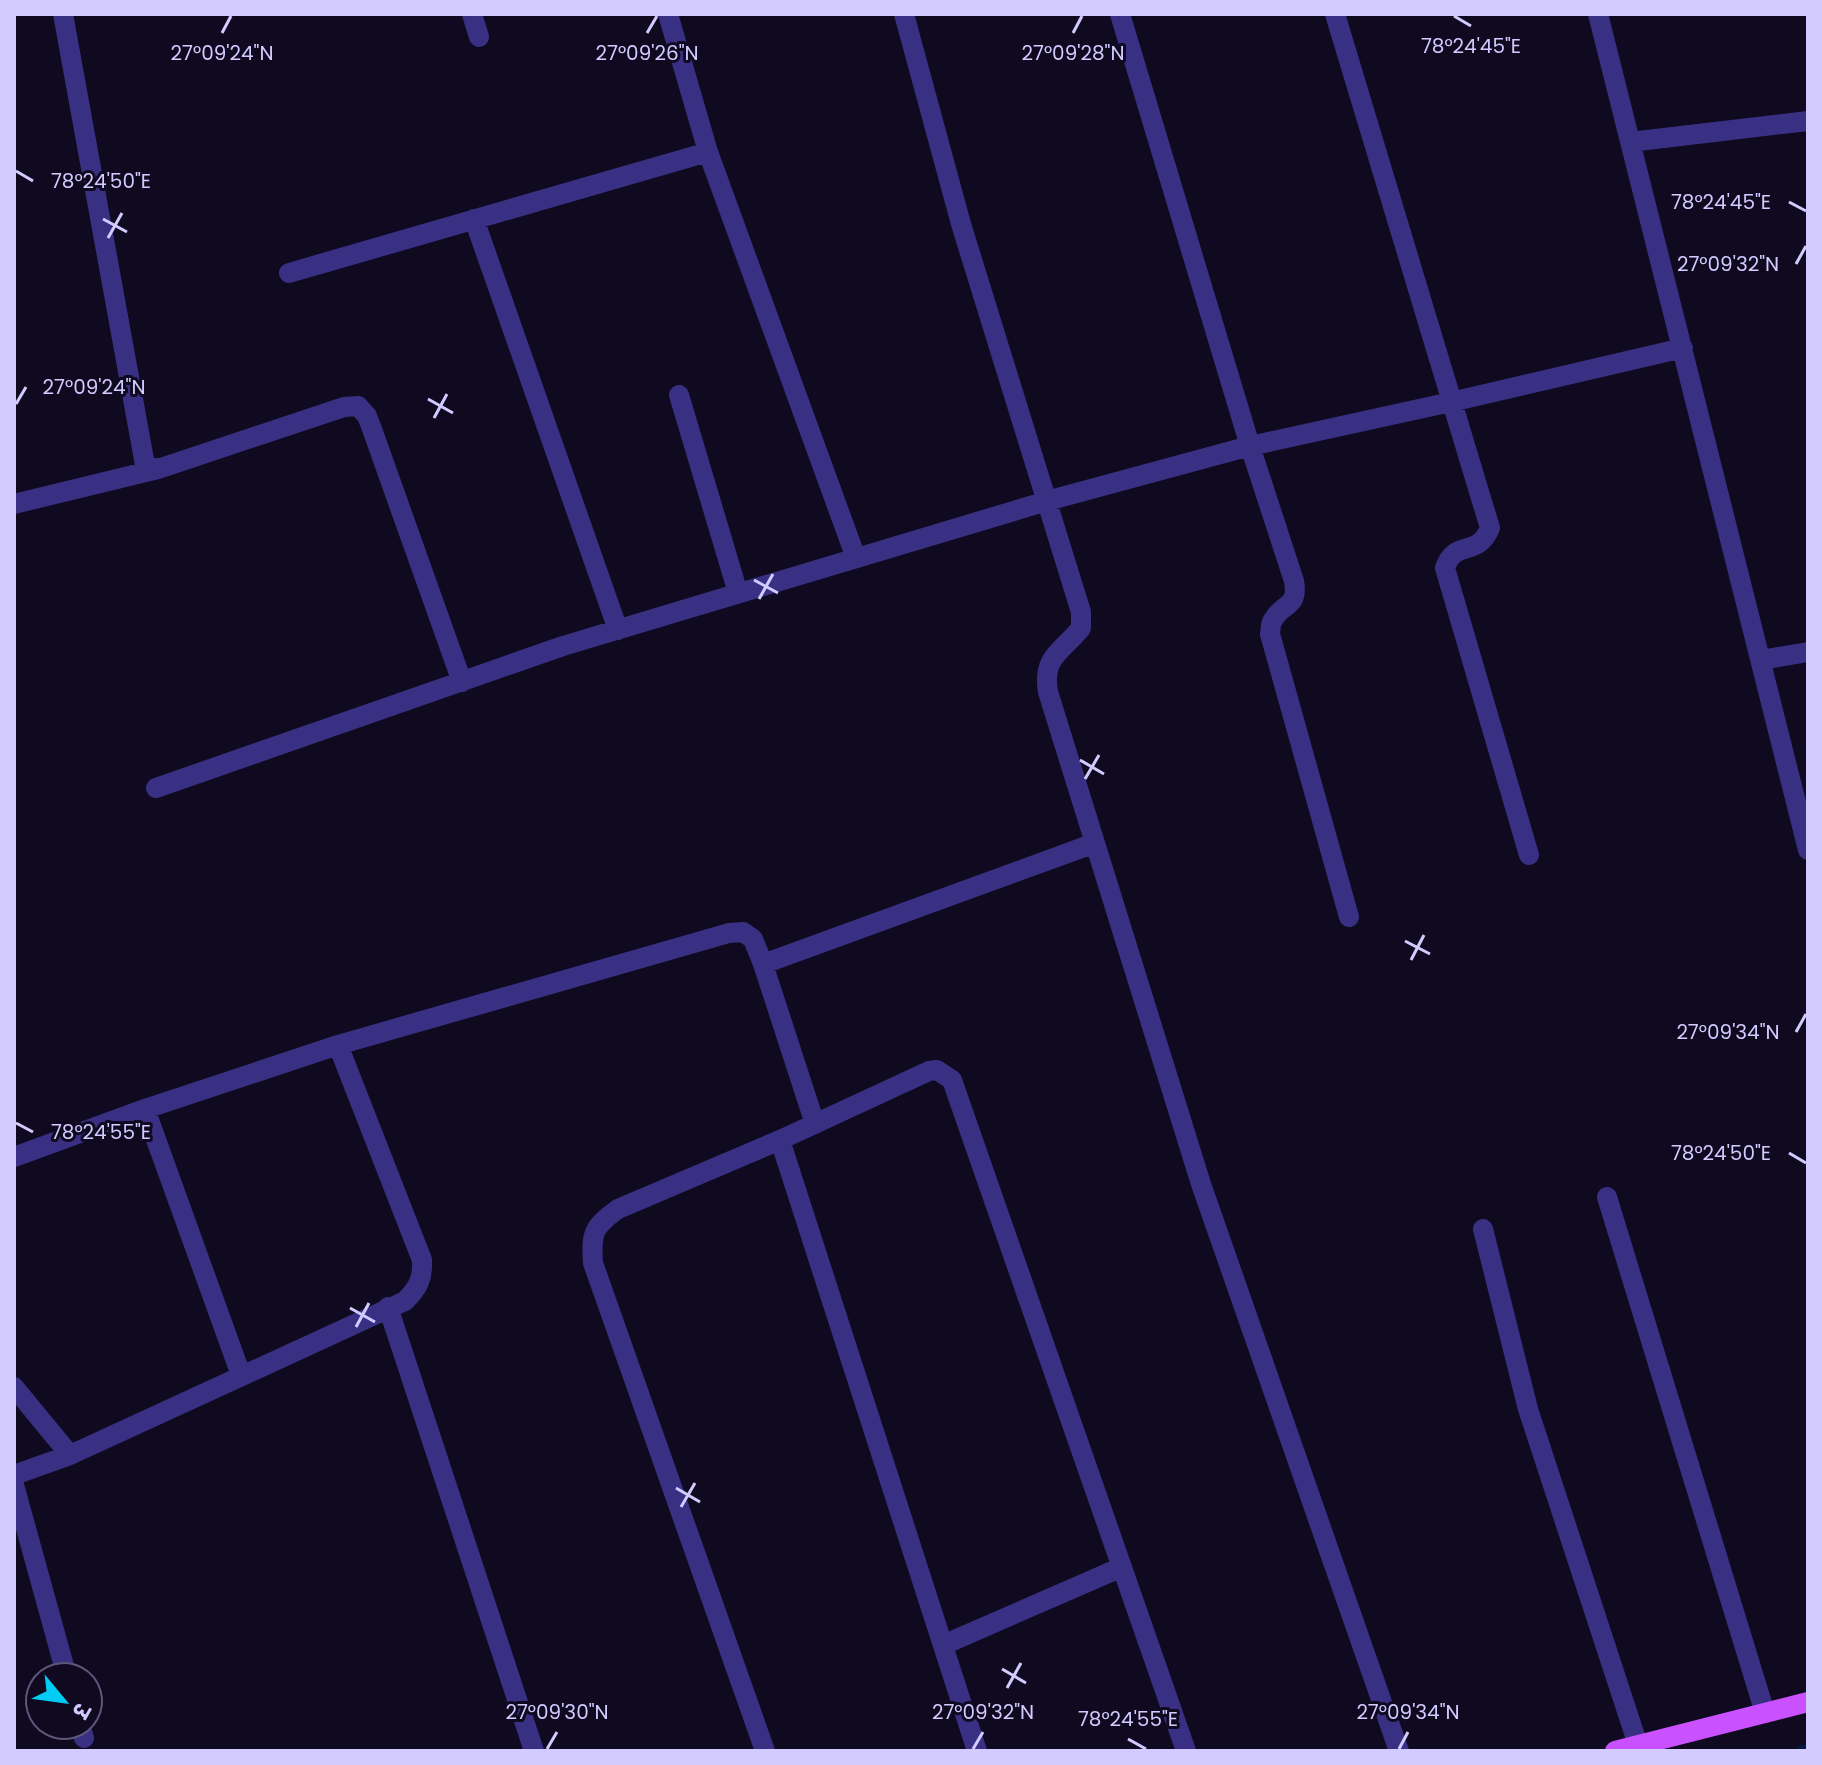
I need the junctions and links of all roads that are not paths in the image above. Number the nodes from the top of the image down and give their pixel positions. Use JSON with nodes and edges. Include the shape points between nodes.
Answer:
{"nodes":[{"id":1,"x":63,"y":14,"type":"edge"},
{"id":2,"x":472,"y":14,"type":"edge"},
{"id":3,"x":668,"y":14,"type":"edge"},
{"id":4,"x":904,"y":14,"type":"edge"},
{"id":5,"x":1120,"y":14,"type":"edge"},
{"id":6,"x":1335,"y":14,"type":"edge"},
{"id":7,"x":1598,"y":14,"type":"edge"},
{"id":8,"x":479,"y":37,"type":"dead end"},
{"id":9,"x":1808,"y":121,"type":"edge"},
{"id":10,"x":1630,"y":142,"type":"junction"},
{"id":11,"x":708,"y":152,"type":"junction"},
{"id":12,"x":474,"y":219,"type":"junction"},
{"id":13,"x":289,"y":273,"type":"dead end"},
{"id":14,"x":1683,"y":348,"type":"junction"},
{"id":15,"x":679,"y":395,"type":"dead end"},
{"id":16,"x":1451,"y":402,"type":"junction"},
{"id":17,"x":1250,"y":446,"type":"junction"},
{"id":18,"x":158,"y":469,"type":"junction"},
{"id":19,"x":1047,"y":501,"type":"junction"},
{"id":20,"x":14,"y":504,"type":"edge"},
{"id":21,"x":856,"y":558,"type":"junction"},
{"id":22,"x":738,"y":593,"type":"junction"},
{"id":23,"x":618,"y":630,"type":"junction"},
{"id":24,"x":1808,"y":652,"type":"edge"},
{"id":25,"x":1761,"y":660,"type":"junction"},
{"id":26,"x":462,"y":682,"type":"junction"},
{"id":27,"x":156,"y":788,"type":"dead end"},
{"id":28,"x":1095,"y":843,"type":"junction"},
{"id":29,"x":1808,"y":850,"type":"edge"},
{"id":30,"x":1529,"y":855,"type":"dead end"},
{"id":31,"x":1349,"y":917,"type":"dead end"},
{"id":32,"x":763,"y":964,"type":"junction"},
{"id":33,"x":338,"y":1045,"type":"junction"},
{"id":34,"x":145,"y":1109,"type":"junction"},
{"id":35,"x":815,"y":1124,"type":"junction"},
{"id":36,"x":780,"y":1140,"type":"junction"},
{"id":37,"x":14,"y":1157,"type":"edge"},
{"id":38,"x":1607,"y":1197,"type":"dead end"},
{"id":39,"x":1483,"y":1229,"type":"dead end"},
{"id":40,"x":388,"y":1307,"type":"junction"},
{"id":41,"x":241,"y":1375,"type":"junction"},
{"id":42,"x":14,"y":1387,"type":"edge"},
{"id":43,"x":70,"y":1455,"type":"junction"},
{"id":44,"x":14,"y":1475,"type":"edge"},
{"id":45,"x":14,"y":1485,"type":"edge"},
{"id":46,"x":1122,"y":1567,"type":"junction"},
{"id":47,"x":943,"y":1645,"type":"junction"},
{"id":48,"x":63,"y":1661,"type":"edge"},
{"id":49,"x":1808,"y":1702,"type":"edge"},
{"id":50,"x":1765,"y":1713,"type":"junction"},
{"id":51,"x":1638,"y":1745,"type":"junction"},
{"id":52,"x":534,"y":1751,"type":"edge"},
{"id":53,"x":765,"y":1751,"type":"edge"},
{"id":54,"x":977,"y":1751,"type":"edge"},
{"id":55,"x":1186,"y":1751,"type":"edge"},
{"id":56,"x":1399,"y":1751,"type":"edge"},
{"id":57,"x":1615,"y":1751,"type":"edge"}],
"edges":[{"from":1,"to":18,"type":"street","via":[[142,454],[145,465]]},
{"from":2,"to":8,"type":"street"},
{"from":3,"to":11,"type":"street"},
{"from":4,"to":19,"type":"street","via":[[961,224]]},
{"from":5,"to":17,"type":"street"},
{"from":6,"to":16,"type":"street"},
{"from":7,"to":10,"type":"street"},
{"from":9,"to":10,"type":"street"},
{"from":10,"to":14,"type":"street"},
{"from":11,"to":12,"type":"street"},
{"from":11,"to":21,"type":"street"},
{"from":12,"to":13,"type":"street"},
{"from":12,"to":23,"type":"street"},
{"from":14,"to":16,"type":"street"},
{"from":14,"to":25,"type":"street"},
{"from":15,"to":22,"type":"street"},
{"from":16,"to":17,"type":"street"},
{"from":16,"to":30,"type":"street","via":[[1490,528],[1476,547],[1449,557],[1445,568]]},
{"from":17,"to":19,"type":"street"},
{"from":17,"to":31,"type":"street","via":[[1296,593],[1273,620],[1273,652]]},
{"from":18,"to":20,"type":"street"},
{"from":18,"to":26,"type":"street","via":[[358,406],[372,429]]},
{"from":19,"to":21,"type":"street"},
{"from":19,"to":28,"type":"street","via":[[1081,612],[1081,628],[1057,650],[1046,679]]},
{"from":21,"to":22,"type":"street"},
{"from":22,"to":23,"type":"street"},
{"from":23,"to":26,"type":"street"},
{"from":24,"to":25,"type":"street"},
{"from":25,"to":29,"type":"street"},
{"from":26,"to":27,"type":"street"},
{"from":28,"to":32,"type":"street"},
{"from":28,"to":56,"type":"street","via":[[1201,1184]]},
{"from":32,"to":33,"type":"street","via":[[753,939],[743,932],[729,933]]},
{"from":32,"to":35,"type":"street"},
{"from":33,"to":34,"type":"street"},
{"from":33,"to":40,"type":"street","via":[[422,1260],[417,1289]]},
{"from":34,"to":37,"type":"street"},
{"from":34,"to":41,"type":"street"},
{"from":35,"to":36,"type":"street"},
{"from":35,"to":46,"type":"street","via":[[929,1071],[952,1080]]},
{"from":36,"to":47,"type":"street"},
{"from":36,"to":53,"type":"street","via":[[618,1209],[601,1221],[591,1238],[593,1263]]},
{"from":38,"to":50,"type":"street"},
{"from":39,"to":51,"type":"street","via":[[1528,1409]]},
{"from":40,"to":41,"type":"street"},
{"from":40,"to":52,"type":"street"},
{"from":41,"to":43,"type":"street"},
{"from":42,"to":43,"type":"street"},
{"from":43,"to":44,"type":"street"},
{"from":45,"to":48,"type":"street"},
{"from":46,"to":47,"type":"street"},
{"from":46,"to":55,"type":"street"},
{"from":47,"to":54,"type":"street"},
{"from":49,"to":50,"type":"main road"},
{"from":50,"to":51,"type":"main road"},
{"from":51,"to":57,"type":"main road"}]}
